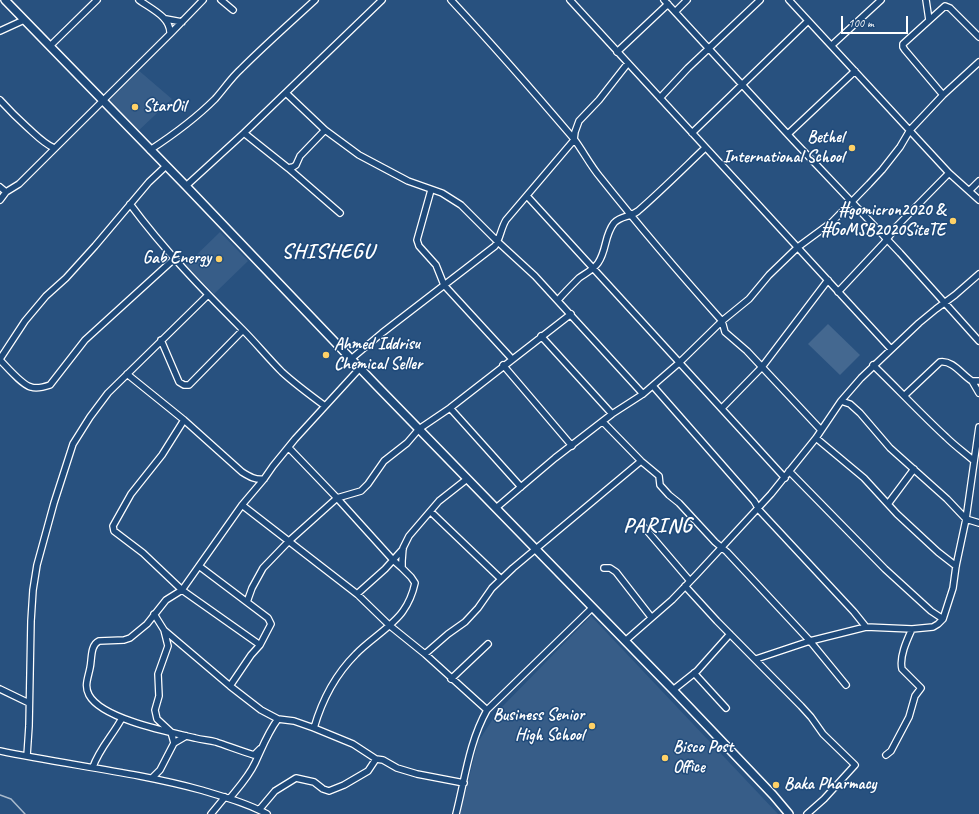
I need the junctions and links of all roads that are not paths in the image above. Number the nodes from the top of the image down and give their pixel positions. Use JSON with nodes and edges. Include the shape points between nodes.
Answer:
{"nodes":[{"id":1,"x":5,"y":0,"type":"edge"},
{"id":2,"x":97,"y":0,"type":"edge"},
{"id":3,"x":139,"y":0,"type":"edge"},
{"id":4,"x":202,"y":0,"type":"edge"},
{"id":5,"x":221,"y":0,"type":"edge"},
{"id":6,"x":315,"y":0,"type":"edge"},
{"id":7,"x":382,"y":0,"type":"edge"},
{"id":8,"x":451,"y":0,"type":"edge"},
{"id":9,"x":570,"y":0,"type":"edge"},
{"id":10,"x":687,"y":0,"type":"edge"},
{"id":11,"x":760,"y":0,"type":"edge"},
{"id":12,"x":789,"y":0,"type":"edge"},
{"id":13,"x":882,"y":0,"type":"edge"},
{"id":14,"x":926,"y":0,"type":"edge"},
{"id":15,"x":666,"y":2,"type":"edge"},
{"id":16,"x":233,"y":10,"type":"dead end"},
{"id":17,"x":675,"y":12,"type":"junction"},
{"id":18,"x":166,"y":19,"type":"junction"},
{"id":19,"x":24,"y":20,"type":"junction"},
{"id":20,"x":928,"y":20,"type":"junction"},
{"id":21,"x":808,"y":21,"type":"junction"},
{"id":22,"x":182,"y":22,"type":"junction"},
{"id":23,"x":0,"y":31,"type":"edge"},
{"id":24,"x":170,"y":34,"type":"junction"},
{"id":25,"x":979,"y":37,"type":"edge"},
{"id":26,"x":832,"y":45,"type":"junction"},
{"id":27,"x":50,"y":46,"type":"junction"},
{"id":28,"x":709,"y":48,"type":"junction"},
{"id":29,"x":617,"y":52,"type":"junction"},
{"id":30,"x":979,"y":62,"type":"edge"},
{"id":31,"x":628,"y":64,"type":"junction"},
{"id":32,"x":855,"y":71,"type":"junction"},
{"id":33,"x":743,"y":84,"type":"junction"},
{"id":34,"x":286,"y":94,"type":"junction"},
{"id":35,"x":944,"y":95,"type":"junction"},
{"id":36,"x":660,"y":98,"type":"junction"},
{"id":37,"x":0,"y":100,"type":"edge"},
{"id":38,"x":103,"y":101,"type":"junction"},
{"id":39,"x":325,"y":130,"type":"junction"},
{"id":40,"x":910,"y":130,"type":"junction"},
{"id":41,"x":244,"y":133,"type":"junction"},
{"id":42,"x":692,"y":133,"type":"junction"},
{"id":43,"x":788,"y":134,"type":"junction"},
{"id":44,"x":574,"y":140,"type":"junction"},
{"id":45,"x":54,"y":148,"type":"junction"},
{"id":46,"x":705,"y":148,"type":"junction"},
{"id":47,"x":150,"y":150,"type":"junction"},
{"id":48,"x":166,"y":166,"type":"junction"},
{"id":49,"x":288,"y":168,"type":"junction"},
{"id":50,"x":950,"y":173,"type":"junction"},
{"id":51,"x":979,"y":181,"type":"edge"},
{"id":52,"x":186,"y":186,"type":"junction"},
{"id":53,"x":0,"y":187,"type":"edge"},
{"id":54,"x":431,"y":190,"type":"junction"},
{"id":55,"x":970,"y":190,"type":"junction"},
{"id":56,"x":6,"y":192,"type":"junction"},
{"id":57,"x":527,"y":196,"type":"junction"},
{"id":58,"x":0,"y":200,"type":"edge"},
{"id":59,"x":979,"y":200,"type":"edge"},
{"id":60,"x":851,"y":202,"type":"junction"},
{"id":61,"x":130,"y":204,"type":"junction"},
{"id":62,"x":340,"y":213,"type":"dead end"},
{"id":63,"x":631,"y":216,"type":"junction"},
{"id":64,"x":887,"y":239,"type":"junction"},
{"id":65,"x":498,"y":242,"type":"junction"},
{"id":66,"x":798,"y":247,"type":"junction"},
{"id":67,"x":174,"y":259,"type":"junction"},
{"id":68,"x":594,"y":268,"type":"junction"},
{"id":69,"x":979,"y":274,"type":"edge"},
{"id":70,"x":828,"y":280,"type":"junction"},
{"id":71,"x":444,"y":285,"type":"junction"},
{"id":72,"x":838,"y":292,"type":"junction"},
{"id":73,"x":208,"y":295,"type":"junction"},
{"id":74,"x":558,"y":300,"type":"junction"},
{"id":75,"x":945,"y":303,"type":"junction"},
{"id":76,"x":571,"y":314,"type":"junction"},
{"id":77,"x":722,"y":321,"type":"junction"},
{"id":78,"x":243,"y":330,"type":"junction"},
{"id":79,"x":541,"y":336,"type":"junction"},
{"id":80,"x":161,"y":340,"type":"junction"},
{"id":81,"x":979,"y":341,"type":"edge"},
{"id":82,"x":891,"y":349,"type":"junction"},
{"id":83,"x":512,"y":358,"type":"junction"},
{"id":84,"x":351,"y":359,"type":"junction"},
{"id":85,"x":0,"y":360,"type":"edge"},
{"id":86,"x":680,"y":362,"type":"junction"},
{"id":87,"x":503,"y":365,"type":"junction"},
{"id":88,"x":873,"y":365,"type":"junction"},
{"id":89,"x":762,"y":367,"type":"junction"},
{"id":90,"x":360,"y":368,"type":"junction"},
{"id":91,"x":127,"y":374,"type":"junction"},
{"id":92,"x":979,"y":381,"type":"edge"},
{"id":93,"x":972,"y":382,"type":"junction"},
{"id":94,"x":653,"y":386,"type":"junction"},
{"id":95,"x":979,"y":393,"type":"edge"},
{"id":96,"x":643,"y":394,"type":"junction"},
{"id":97,"x":905,"y":396,"type":"junction"},
{"id":98,"x":841,"y":401,"type":"junction"},
{"id":99,"x":324,"y":406,"type":"junction"},
{"id":100,"x":450,"y":408,"type":"junction"},
{"id":101,"x":722,"y":408,"type":"junction"},
{"id":102,"x":612,"y":414,"type":"junction"},
{"id":103,"x":184,"y":420,"type":"junction"},
{"id":104,"x":603,"y":422,"type":"junction"},
{"id":105,"x":979,"y":427,"type":"edge"},
{"id":106,"x":419,"y":429,"type":"junction"},
{"id":107,"x":821,"y":430,"type":"junction"},
{"id":108,"x":816,"y":438,"type":"junction"},
{"id":109,"x":572,"y":446,"type":"junction"},
{"id":110,"x":289,"y":448,"type":"junction"},
{"id":111,"x":641,"y":461,"type":"junction"},
{"id":112,"x":974,"y":461,"type":"junction"},
{"id":113,"x":914,"y":469,"type":"junction"},
{"id":114,"x":789,"y":471,"type":"junction"},
{"id":115,"x":785,"y":478,"type":"junction"},
{"id":116,"x":264,"y":479,"type":"junction"},
{"id":117,"x":467,"y":479,"type":"junction"},
{"id":118,"x":521,"y":487,"type":"junction"},
{"id":119,"x":337,"y":498,"type":"junction"},
{"id":120,"x":888,"y":504,"type":"junction"},
{"id":121,"x":242,"y":505,"type":"junction"},
{"id":122,"x":496,"y":508,"type":"junction"},
{"id":123,"x":758,"y":508,"type":"junction"},
{"id":124,"x":431,"y":512,"type":"junction"},
{"id":125,"x":966,"y":519,"type":"junction"},
{"id":126,"x":979,"y":522,"type":"edge"},
{"id":127,"x":643,"y":526,"type":"dead end"},
{"id":128,"x":289,"y":541,"type":"junction"},
{"id":129,"x":403,"y":548,"type":"junction"},
{"id":130,"x":536,"y":548,"type":"junction"},
{"id":131,"x":722,"y":548,"type":"junction"},
{"id":132,"x":393,"y":560,"type":"junction"},
{"id":133,"x":199,"y":566,"type":"junction"},
{"id":134,"x":956,"y":566,"type":"junction"},
{"id":135,"x":402,"y":568,"type":"junction"},
{"id":136,"x":604,"y":568,"type":"dead end"},
{"id":137,"x":501,"y":580,"type":"junction"},
{"id":138,"x":690,"y":582,"type":"junction"},
{"id":139,"x":685,"y":586,"type":"junction"},
{"id":140,"x":182,"y":590,"type":"junction"},
{"id":141,"x":358,"y":594,"type":"junction"},
{"id":142,"x":247,"y":602,"type":"junction"},
{"id":143,"x":592,"y":608,"type":"junction"},
{"id":144,"x":154,"y":614,"type":"junction"},
{"id":145,"x":651,"y":617,"type":"junction"},
{"id":146,"x":943,"y":619,"type":"junction"},
{"id":147,"x":390,"y":625,"type":"junction"},
{"id":148,"x":866,"y":627,"type":"junction"},
{"id":149,"x":912,"y":629,"type":"junction"},
{"id":150,"x":164,"y":630,"type":"junction"},
{"id":151,"x":730,"y":634,"type":"junction"},
{"id":152,"x":625,"y":641,"type":"junction"},
{"id":153,"x":810,"y":641,"type":"junction"},
{"id":154,"x":488,"y":644,"type":"dead end"},
{"id":155,"x":260,"y":645,"type":"junction"},
{"id":156,"x":425,"y":654,"type":"junction"},
{"id":157,"x":756,"y":660,"type":"junction"},
{"id":158,"x":694,"y":673,"type":"junction"},
{"id":159,"x":451,"y":679,"type":"junction"},
{"id":160,"x":846,"y":685,"type":"dead end"},
{"id":161,"x":230,"y":686,"type":"junction"},
{"id":162,"x":0,"y":689,"type":"edge"},
{"id":163,"x":673,"y":690,"type":"junction"},
{"id":164,"x":29,"y":703,"type":"junction"},
{"id":165,"x":726,"y":708,"type":"dead end"},
{"id":166,"x":487,"y":710,"type":"junction"},
{"id":167,"x":122,"y":718,"type":"junction"},
{"id":168,"x":278,"y":719,"type":"junction"},
{"id":169,"x":314,"y":728,"type":"junction"},
{"id":170,"x":171,"y":732,"type":"junction"},
{"id":171,"x":186,"y":736,"type":"junction"},
{"id":172,"x":174,"y":743,"type":"junction"},
{"id":173,"x":260,"y":749,"type":"junction"},
{"id":174,"x":0,"y":751,"type":"edge"},
{"id":175,"x":254,"y":755,"type":"junction"},
{"id":176,"x":886,"y":755,"type":"dead end"},
{"id":177,"x":26,"y":756,"type":"junction"},
{"id":178,"x":376,"y":759,"type":"junction"},
{"id":179,"x":255,"y":763,"type":"junction"},
{"id":180,"x":93,"y":767,"type":"junction"},
{"id":181,"x":152,"y":778,"type":"junction"},
{"id":182,"x":464,"y":783,"type":"junction"},
{"id":183,"x":227,"y":797,"type":"junction"},
{"id":184,"x":259,"y":810,"type":"junction"},
{"id":185,"x":211,"y":814,"type":"edge"},
{"id":186,"x":267,"y":814,"type":"edge"},
{"id":187,"x":456,"y":814,"type":"edge"},
{"id":188,"x":789,"y":814,"type":"edge"},
{"id":189,"x":807,"y":814,"type":"edge"}],
"edges":[{"from":1,"to":19,"type":"main road"},
{"from":2,"to":27,"type":"street"},
{"from":3,"to":18,"type":"street"},
{"from":4,"to":22,"type":"street"},
{"from":5,"to":16,"type":"street"},
{"from":6,"to":47,"type":"street","via":[[262,48],[192,120]]},
{"from":7,"to":34,"type":"street"},
{"from":8,"to":44,"type":"street"},
{"from":9,"to":29,"type":"street"},
{"from":10,"to":17,"type":"street"},
{"from":11,"to":28,"type":"street"},
{"from":12,"to":21,"type":"street"},
{"from":13,"to":26,"type":"street"},
{"from":14,"to":20,"type":"street"},
{"from":15,"to":17,"type":"street"},
{"from":15,"to":29,"type":"street"},
{"from":17,"to":28,"type":"street"},
{"from":18,"to":22,"type":"street"},
{"from":18,"to":24,"type":"street"},
{"from":19,"to":23,"type":"street"},
{"from":19,"to":27,"type":"main road"},
{"from":20,"to":25,"type":"street","via":[[945,6]]},
{"from":20,"to":35,"type":"street","via":[[905,41],[903,47]]},
{"from":21,"to":26,"type":"street"},
{"from":21,"to":33,"type":"street"},
{"from":22,"to":24,"type":"street"},
{"from":24,"to":38,"type":"street"},
{"from":26,"to":32,"type":"street"},
{"from":27,"to":38,"type":"main road"},
{"from":28,"to":33,"type":"street"},
{"from":28,"to":36,"type":"street"},
{"from":29,"to":31,"type":"street"},
{"from":30,"to":35,"type":"street"},
{"from":31,"to":36,"type":"street"},
{"from":31,"to":44,"type":"street","via":[[579,121]]},
{"from":32,"to":40,"type":"street"},
{"from":32,"to":43,"type":"street"},
{"from":33,"to":42,"type":"street"},
{"from":33,"to":43,"type":"street"},
{"from":34,"to":39,"type":"street"},
{"from":34,"to":41,"type":"street"},
{"from":35,"to":40,"type":"street"},
{"from":36,"to":42,"type":"street"},
{"from":37,"to":45,"type":"street","via":[[42,142]]},
{"from":38,"to":45,"type":"street"},
{"from":38,"to":47,"type":"main road"},
{"from":39,"to":49,"type":"street","via":[[300,156],[296,165]]},
{"from":39,"to":54,"type":"street","via":[[360,156]]},
{"from":40,"to":50,"type":"street"},
{"from":40,"to":60,"type":"street","via":[[882,170]]},
{"from":41,"to":49,"type":"street"},
{"from":41,"to":52,"type":"street"},
{"from":42,"to":46,"type":"street"},
{"from":43,"to":60,"type":"street"},
{"from":44,"to":57,"type":"street"},
{"from":44,"to":63,"type":"street"},
{"from":45,"to":56,"type":"street","via":[[19,184]]},
{"from":46,"to":63,"type":"street"},
{"from":46,"to":66,"type":"street"},
{"from":47,"to":48,"type":"main road"},
{"from":48,"to":52,"type":"main road"},
{"from":48,"to":61,"type":"street"},
{"from":49,"to":62,"type":"street"},
{"from":50,"to":55,"type":"street"},
{"from":50,"to":64,"type":"street"},
{"from":51,"to":55,"type":"street"},
{"from":52,"to":84,"type":"main road"},
{"from":53,"to":56,"type":"street"},
{"from":54,"to":65,"type":"street","via":[[442,193],[461,205]]},
{"from":54,"to":71,"type":"street","via":[[417,240],[419,246],[436,265]]},
{"from":55,"to":59,"type":"street"},
{"from":56,"to":58,"type":"street"},
{"from":57,"to":65,"type":"street","via":[[506,220]]},
{"from":57,"to":68,"type":"street"},
{"from":60,"to":64,"type":"street"},
{"from":60,"to":66,"type":"street","via":[[832,222]]},
{"from":61,"to":67,"type":"street"},
{"from":61,"to":85,"type":"street","via":[[95,246],[25,321]]},
{"from":63,"to":68,"type":"street","via":[[622,216],[609,230],[602,255]]},
{"from":63,"to":77,"type":"street"},
{"from":64,"to":72,"type":"street"},
{"from":64,"to":75,"type":"street"},
{"from":65,"to":71,"type":"street"},
{"from":65,"to":74,"type":"street"},
{"from":66,"to":70,"type":"street"},
{"from":66,"to":77,"type":"street","via":[[749,299]]},
{"from":67,"to":73,"type":"street"},
{"from":67,"to":85,"type":"street","via":[[85,340],[50,385],[41,388],[30,387]]},
{"from":68,"to":74,"type":"street"},
{"from":68,"to":86,"type":"street"},
{"from":69,"to":75,"type":"street"},
{"from":70,"to":72,"type":"street"},
{"from":70,"to":89,"type":"street"},
{"from":71,"to":83,"type":"street"},
{"from":71,"to":84,"type":"street"},
{"from":72,"to":82,"type":"street"},
{"from":73,"to":78,"type":"street"},
{"from":73,"to":80,"type":"street"},
{"from":74,"to":76,"type":"street"},
{"from":75,"to":81,"type":"street"},
{"from":75,"to":82,"type":"street"},
{"from":76,"to":79,"type":"street"},
{"from":76,"to":96,"type":"street"},
{"from":77,"to":86,"type":"street"},
{"from":77,"to":89,"type":"street","via":[[725,332],[747,350]]},
{"from":78,"to":80,"type":"street","via":[[189,385],[179,382]]},
{"from":78,"to":99,"type":"street","via":[[282,372]]},
{"from":79,"to":83,"type":"street"},
{"from":79,"to":102,"type":"street"},
{"from":80,"to":91,"type":"street"},
{"from":82,"to":88,"type":"street"},
{"from":83,"to":87,"type":"street"},
{"from":84,"to":90,"type":"main road"},
{"from":86,"to":94,"type":"street"},
{"from":86,"to":101,"type":"street"},
{"from":87,"to":100,"type":"street"},
{"from":87,"to":109,"type":"street"},
{"from":88,"to":97,"type":"street"},
{"from":88,"to":98,"type":"street"},
{"from":89,"to":101,"type":"street"},
{"from":89,"to":107,"type":"street"},
{"from":90,"to":99,"type":"street"},
{"from":90,"to":106,"type":"main road"},
{"from":91,"to":103,"type":"street"},
{"from":91,"to":164,"type":"street","via":[[108,393],[73,444],[54,503],[33,590]]},
{"from":92,"to":93,"type":"street"},
{"from":93,"to":95,"type":"street"},
{"from":93,"to":97,"type":"street","via":[[952,365],[940,362]]},
{"from":94,"to":96,"type":"street"},
{"from":94,"to":123,"type":"street"},
{"from":96,"to":102,"type":"street"},
{"from":97,"to":112,"type":"street","via":[[947,439]]},
{"from":98,"to":107,"type":"street"},
{"from":98,"to":113,"type":"street","via":[[850,404],[860,413],[890,448]]},
{"from":99,"to":110,"type":"street"},
{"from":100,"to":106,"type":"street"},
{"from":100,"to":118,"type":"street"},
{"from":101,"to":115,"type":"street"},
{"from":102,"to":104,"type":"street"},
{"from":103,"to":116,"type":"street","via":[[246,474],[256,480]]},
{"from":103,"to":140,"type":"street","via":[[131,494],[113,526],[114,531],[143,553]]},
{"from":104,"to":109,"type":"street"},
{"from":104,"to":111,"type":"street"},
{"from":105,"to":112,"type":"street"},
{"from":106,"to":117,"type":"main road"},
{"from":106,"to":119,"type":"street","via":[[408,443],[384,461],[362,491]]},
{"from":107,"to":108,"type":"street"},
{"from":108,"to":114,"type":"street"},
{"from":108,"to":120,"type":"street","via":[[864,478]]},
{"from":109,"to":118,"type":"street"},
{"from":110,"to":116,"type":"street"},
{"from":110,"to":119,"type":"street"},
{"from":111,"to":130,"type":"street"},
{"from":111,"to":131,"type":"street","via":[[659,476],[660,485]]},
{"from":112,"to":125,"type":"street"},
{"from":113,"to":120,"type":"street"},
{"from":113,"to":125,"type":"street"},
{"from":114,"to":115,"type":"street"},
{"from":114,"to":146,"type":"street","via":[[889,574]]},
{"from":115,"to":123,"type":"street"},
{"from":116,"to":121,"type":"street"},
{"from":117,"to":122,"type":"main road"},
{"from":117,"to":124,"type":"street","via":[[439,501]]},
{"from":118,"to":122,"type":"street"},
{"from":119,"to":128,"type":"street"},
{"from":119,"to":132,"type":"street"},
{"from":120,"to":134,"type":"street"},
{"from":121,"to":128,"type":"street"},
{"from":121,"to":133,"type":"street"},
{"from":122,"to":130,"type":"main road"},
{"from":123,"to":131,"type":"street"},
{"from":123,"to":148,"type":"street"},
{"from":124,"to":129,"type":"street","via":[[409,536]]},
{"from":124,"to":137,"type":"street"},
{"from":125,"to":126,"type":"street"},
{"from":125,"to":134,"type":"street"},
{"from":127,"to":138,"type":"street"},
{"from":128,"to":141,"type":"street"},
{"from":128,"to":142,"type":"street","via":[[263,568]]},
{"from":129,"to":132,"type":"street"},
{"from":129,"to":135,"type":"street"},
{"from":130,"to":137,"type":"street"},
{"from":130,"to":143,"type":"main road"},
{"from":131,"to":138,"type":"street"},
{"from":131,"to":153,"type":"street"},
{"from":132,"to":135,"type":"street"},
{"from":132,"to":141,"type":"street"},
{"from":133,"to":140,"type":"street"},
{"from":133,"to":142,"type":"street"},
{"from":134,"to":146,"type":"street","via":[[953,588]]},
{"from":135,"to":147,"type":"street","via":[[415,583],[414,588],[403,611]]},
{"from":136,"to":145,"type":"street","via":[[616,572]]},
{"from":137,"to":156,"type":"street","via":[[465,622]]},
{"from":138,"to":139,"type":"street"},
{"from":139,"to":145,"type":"street"},
{"from":139,"to":151,"type":"street"},
{"from":140,"to":144,"type":"street","via":[[166,600]]},
{"from":140,"to":155,"type":"street"},
{"from":141,"to":147,"type":"street"},
{"from":142,"to":155,"type":"street","via":[[272,624]]},
{"from":143,"to":152,"type":"main road"},
{"from":143,"to":166,"type":"street"},
{"from":144,"to":150,"type":"street"},
{"from":144,"to":167,"type":"street","via":[[147,624],[130,638],[99,641],[93,646],[86,686],[89,695],[106,711]]},
{"from":145,"to":152,"type":"street"},
{"from":146,"to":149,"type":"street","via":[[933,627]]},
{"from":147,"to":156,"type":"street"},
{"from":147,"to":169,"type":"street","via":[[356,654],[341,671],[328,692]]},
{"from":148,"to":149,"type":"street"},
{"from":148,"to":153,"type":"street"},
{"from":149,"to":176,"type":"street","via":[[901,666],[921,688],[891,750]]},
{"from":150,"to":161,"type":"street"},
{"from":150,"to":170,"type":"street","via":[[168,646],[158,674],[159,691],[155,710],[158,719]]},
{"from":151,"to":157,"type":"street"},
{"from":151,"to":158,"type":"street"},
{"from":152,"to":163,"type":"main road"},
{"from":153,"to":157,"type":"street"},
{"from":153,"to":160,"type":"street"},
{"from":154,"to":159,"type":"street"},
{"from":155,"to":161,"type":"street"},
{"from":156,"to":159,"type":"street"},
{"from":157,"to":189,"type":"street","via":[[807,712],[823,734],[855,765]]},
{"from":158,"to":163,"type":"street"},
{"from":158,"to":165,"type":"street"},
{"from":159,"to":166,"type":"street"},
{"from":161,"to":168,"type":"street","via":[[261,710]]},
{"from":162,"to":164,"type":"street"},
{"from":163,"to":188,"type":"main road"},
{"from":164,"to":177,"type":"street"},
{"from":166,"to":182,"type":"street","via":[[474,738]]},
{"from":167,"to":170,"type":"street"},
{"from":167,"to":180,"type":"street","via":[[96,757]]},
{"from":168,"to":169,"type":"street"},
{"from":168,"to":173,"type":"street"},
{"from":169,"to":178,"type":"street","via":[[353,744]]},
{"from":170,"to":171,"type":"street"},
{"from":170,"to":172,"type":"street"},
{"from":171,"to":172,"type":"street"},
{"from":171,"to":175,"type":"street","via":[[215,742]]},
{"from":172,"to":181,"type":"street","via":[[162,766]]},
{"from":173,"to":175,"type":"street"},
{"from":173,"to":179,"type":"street"},
{"from":174,"to":177,"type":"street"},
{"from":175,"to":179,"type":"street"},
{"from":177,"to":180,"type":"street"},
{"from":178,"to":182,"type":"street","via":[[406,771]]},
{"from":178,"to":184,"type":"street","via":[[368,771],[334,790],[329,791],[314,782],[296,778],[275,791]]},
{"from":179,"to":183,"type":"street","via":[[242,783]]},
{"from":180,"to":181,"type":"street"},
{"from":181,"to":183,"type":"street"},
{"from":182,"to":187,"type":"street"},
{"from":183,"to":184,"type":"street"},
{"from":183,"to":185,"type":"street"},
{"from":184,"to":186,"type":"street"}]}
